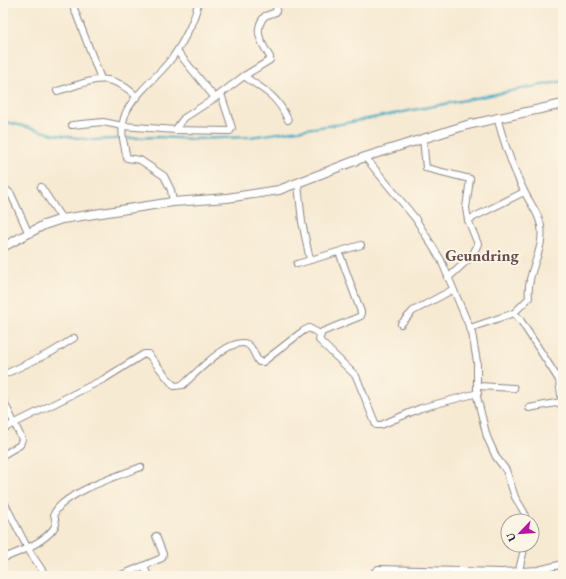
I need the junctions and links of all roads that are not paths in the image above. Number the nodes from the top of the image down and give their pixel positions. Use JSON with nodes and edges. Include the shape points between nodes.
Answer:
{"nodes":[{"id":1,"x":72,"y":3,"type":"edge"},
{"id":2,"x":198,"y":3,"type":"edge"},
{"id":3,"x":277,"y":3,"type":"edge"},
{"id":4,"x":176,"y":51,"type":"junction"},
{"id":5,"x":244,"y":76,"type":"junction"},
{"id":6,"x":101,"y":79,"type":"junction"},
{"id":7,"x":57,"y":91,"type":"dead end"},
{"id":8,"x":221,"y":94,"type":"junction"},
{"id":9,"x":214,"y":96,"type":"junction"},
{"id":10,"x":137,"y":97,"type":"junction"},
{"id":11,"x":563,"y":104,"type":"edge"},
{"id":12,"x":497,"y":117,"type":"junction"},
{"id":13,"x":288,"y":120,"type":"dead end"},
{"id":14,"x":72,"y":125,"type":"dead end"},
{"id":15,"x":123,"y":126,"type":"junction"},
{"id":16,"x":172,"y":130,"type":"junction"},
{"id":17,"x":423,"y":139,"type":"junction"},
{"id":18,"x":365,"y":157,"type":"junction"},
{"id":19,"x":298,"y":184,"type":"junction"},
{"id":20,"x":3,"y":187,"type":"edge"},
{"id":21,"x":41,"y":187,"type":"dead end"},
{"id":22,"x":524,"y":192,"type":"junction"},
{"id":23,"x":173,"y":202,"type":"junction"},
{"id":24,"x":62,"y":219,"type":"junction"},
{"id":25,"x":468,"y":220,"type":"junction"},
{"id":26,"x":29,"y":234,"type":"junction"},
{"id":27,"x":10,"y":244,"type":"edge"},
{"id":28,"x":361,"y":246,"type":"dead end"},
{"id":29,"x":339,"y":252,"type":"junction"},
{"id":30,"x":310,"y":260,"type":"junction"},
{"id":31,"x":297,"y":264,"type":"dead end"},
{"id":32,"x":448,"y":278,"type":"junction"},
{"id":33,"x":452,"y":290,"type":"junction"},
{"id":34,"x":514,"y":313,"type":"junction"},
{"id":35,"x":401,"y":324,"type":"dead end"},
{"id":36,"x":470,"y":328,"type":"junction"},
{"id":37,"x":320,"y":334,"type":"junction"},
{"id":38,"x":74,"y":338,"type":"dead end"},
{"id":39,"x":3,"y":375,"type":"edge"},
{"id":40,"x":514,"y":388,"type":"dead end"},
{"id":41,"x":478,"y":389,"type":"junction"},
{"id":42,"x":562,"y":394,"type":"edge"},
{"id":43,"x":3,"y":400,"type":"edge"},
{"id":44,"x":562,"y":402,"type":"junction"},
{"id":45,"x":529,"y":408,"type":"dead end"},
{"id":46,"x":563,"y":411,"type":"edge"},
{"id":47,"x":14,"y":423,"type":"junction"},
{"id":48,"x":3,"y":429,"type":"edge"},
{"id":49,"x":3,"y":455,"type":"edge"},
{"id":50,"x":141,"y":467,"type":"dead end"},
{"id":51,"x":3,"y":500,"type":"edge"},
{"id":52,"x":524,"y":513,"type":"edge"},
{"id":53,"x":156,"y":536,"type":"dead end"},
{"id":54,"x":28,"y":549,"type":"junction"},
{"id":55,"x":523,"y":553,"type":"edge"},
{"id":56,"x":3,"y":558,"type":"edge"},
{"id":57,"x":563,"y":564,"type":"edge"},
{"id":58,"x":144,"y":566,"type":"junction"},
{"id":59,"x":519,"y":570,"type":"junction"},
{"id":60,"x":46,"y":576,"type":"edge"},
{"id":61,"x":120,"y":576,"type":"edge"},
{"id":62,"x":148,"y":576,"type":"edge"},
{"id":63,"x":370,"y":576,"type":"edge"}],
"edges":[{"from":1,"to":6,"type":"street"},
{"from":2,"to":4,"type":"street"},
{"from":3,"to":5,"type":"street","via":[[276,12],[265,16],[259,27],[259,39],[270,60]]},
{"from":4,"to":9,"type":"street"},
{"from":4,"to":10,"type":"street"},
{"from":5,"to":8,"type":"street"},
{"from":5,"to":13,"type":"street","via":[[278,100]]},
{"from":6,"to":7,"type":"street"},
{"from":6,"to":10,"type":"street","via":[[126,85]]},
{"from":8,"to":9,"type":"street"},
{"from":8,"to":16,"type":"street","via":[[232,128],[230,132]]},
{"from":9,"to":16,"type":"street"},
{"from":10,"to":15,"type":"street","via":[[127,111]]},
{"from":11,"to":12,"type":"street"},
{"from":12,"to":17,"type":"street"},
{"from":12,"to":22,"type":"street"},
{"from":14,"to":15,"type":"street","via":[[103,122]]},
{"from":15,"to":16,"type":"street"},
{"from":15,"to":23,"type":"street","via":[[127,156],[129,159],[140,160],[164,176]]},
{"from":17,"to":18,"type":"street"},
{"from":17,"to":25,"type":"street","via":[[426,168],[470,179],[466,208]]},
{"from":18,"to":19,"type":"street"},
{"from":18,"to":32,"type":"street","via":[[425,233]]},
{"from":19,"to":23,"type":"street","via":[[257,195]]},
{"from":19,"to":30,"type":"street"},
{"from":20,"to":26,"type":"street","via":[[11,194]]},
{"from":21,"to":24,"type":"street"},
{"from":22,"to":25,"type":"street"},
{"from":22,"to":34,"type":"street","via":[[541,224],[542,240],[537,258],[532,265],[528,285],[529,298]]},
{"from":23,"to":24,"type":"street"},
{"from":24,"to":26,"type":"street"},
{"from":25,"to":32,"type":"street","via":[[478,244],[472,256]]},
{"from":26,"to":27,"type":"street"},
{"from":28,"to":29,"type":"street"},
{"from":29,"to":30,"type":"street"},
{"from":29,"to":37,"type":"street","via":[[361,316]]},
{"from":30,"to":31,"type":"street"},
{"from":32,"to":33,"type":"street"},
{"from":33,"to":35,"type":"street","via":[[413,311]]},
{"from":33,"to":36,"type":"street"},
{"from":34,"to":36,"type":"street"},
{"from":34,"to":42,"type":"street","via":[[554,370]]},
{"from":36,"to":41,"type":"street","via":[[477,362]]},
{"from":37,"to":41,"type":"street","via":[[320,343],[356,376],[374,423],[378,426]]},
{"from":37,"to":47,"type":"street","via":[[309,328],[263,362],[259,362],[251,347],[240,343],[212,357],[183,385],[178,386],[174,386],[148,354],[144,354],[104,379]]},
{"from":38,"to":39,"type":"street","via":[[52,352]]},
{"from":40,"to":41,"type":"street"},
{"from":41,"to":52,"type":"street","via":[[477,397],[487,437],[496,457],[506,470],[515,497]]},
{"from":42,"to":44,"type":"street"},
{"from":43,"to":47,"type":"street"},
{"from":44,"to":45,"type":"street"},
{"from":44,"to":46,"type":"street"},
{"from":47,"to":48,"type":"street"},
{"from":47,"to":49,"type":"street","via":[[22,441],[20,446]]},
{"from":50,"to":54,"type":"street","via":[[95,484],[58,507],[54,514],[56,527]]},
{"from":51,"to":54,"type":"street"},
{"from":53,"to":58,"type":"street","via":[[163,557]]},
{"from":54,"to":56,"type":"street"},
{"from":54,"to":60,"type":"street"},
{"from":55,"to":59,"type":"street"},
{"from":57,"to":59,"type":"street","via":[[538,570]]},
{"from":58,"to":61,"type":"street"},
{"from":58,"to":62,"type":"street"},
{"from":59,"to":63,"type":"street","via":[[502,572],[378,569]]}]}
